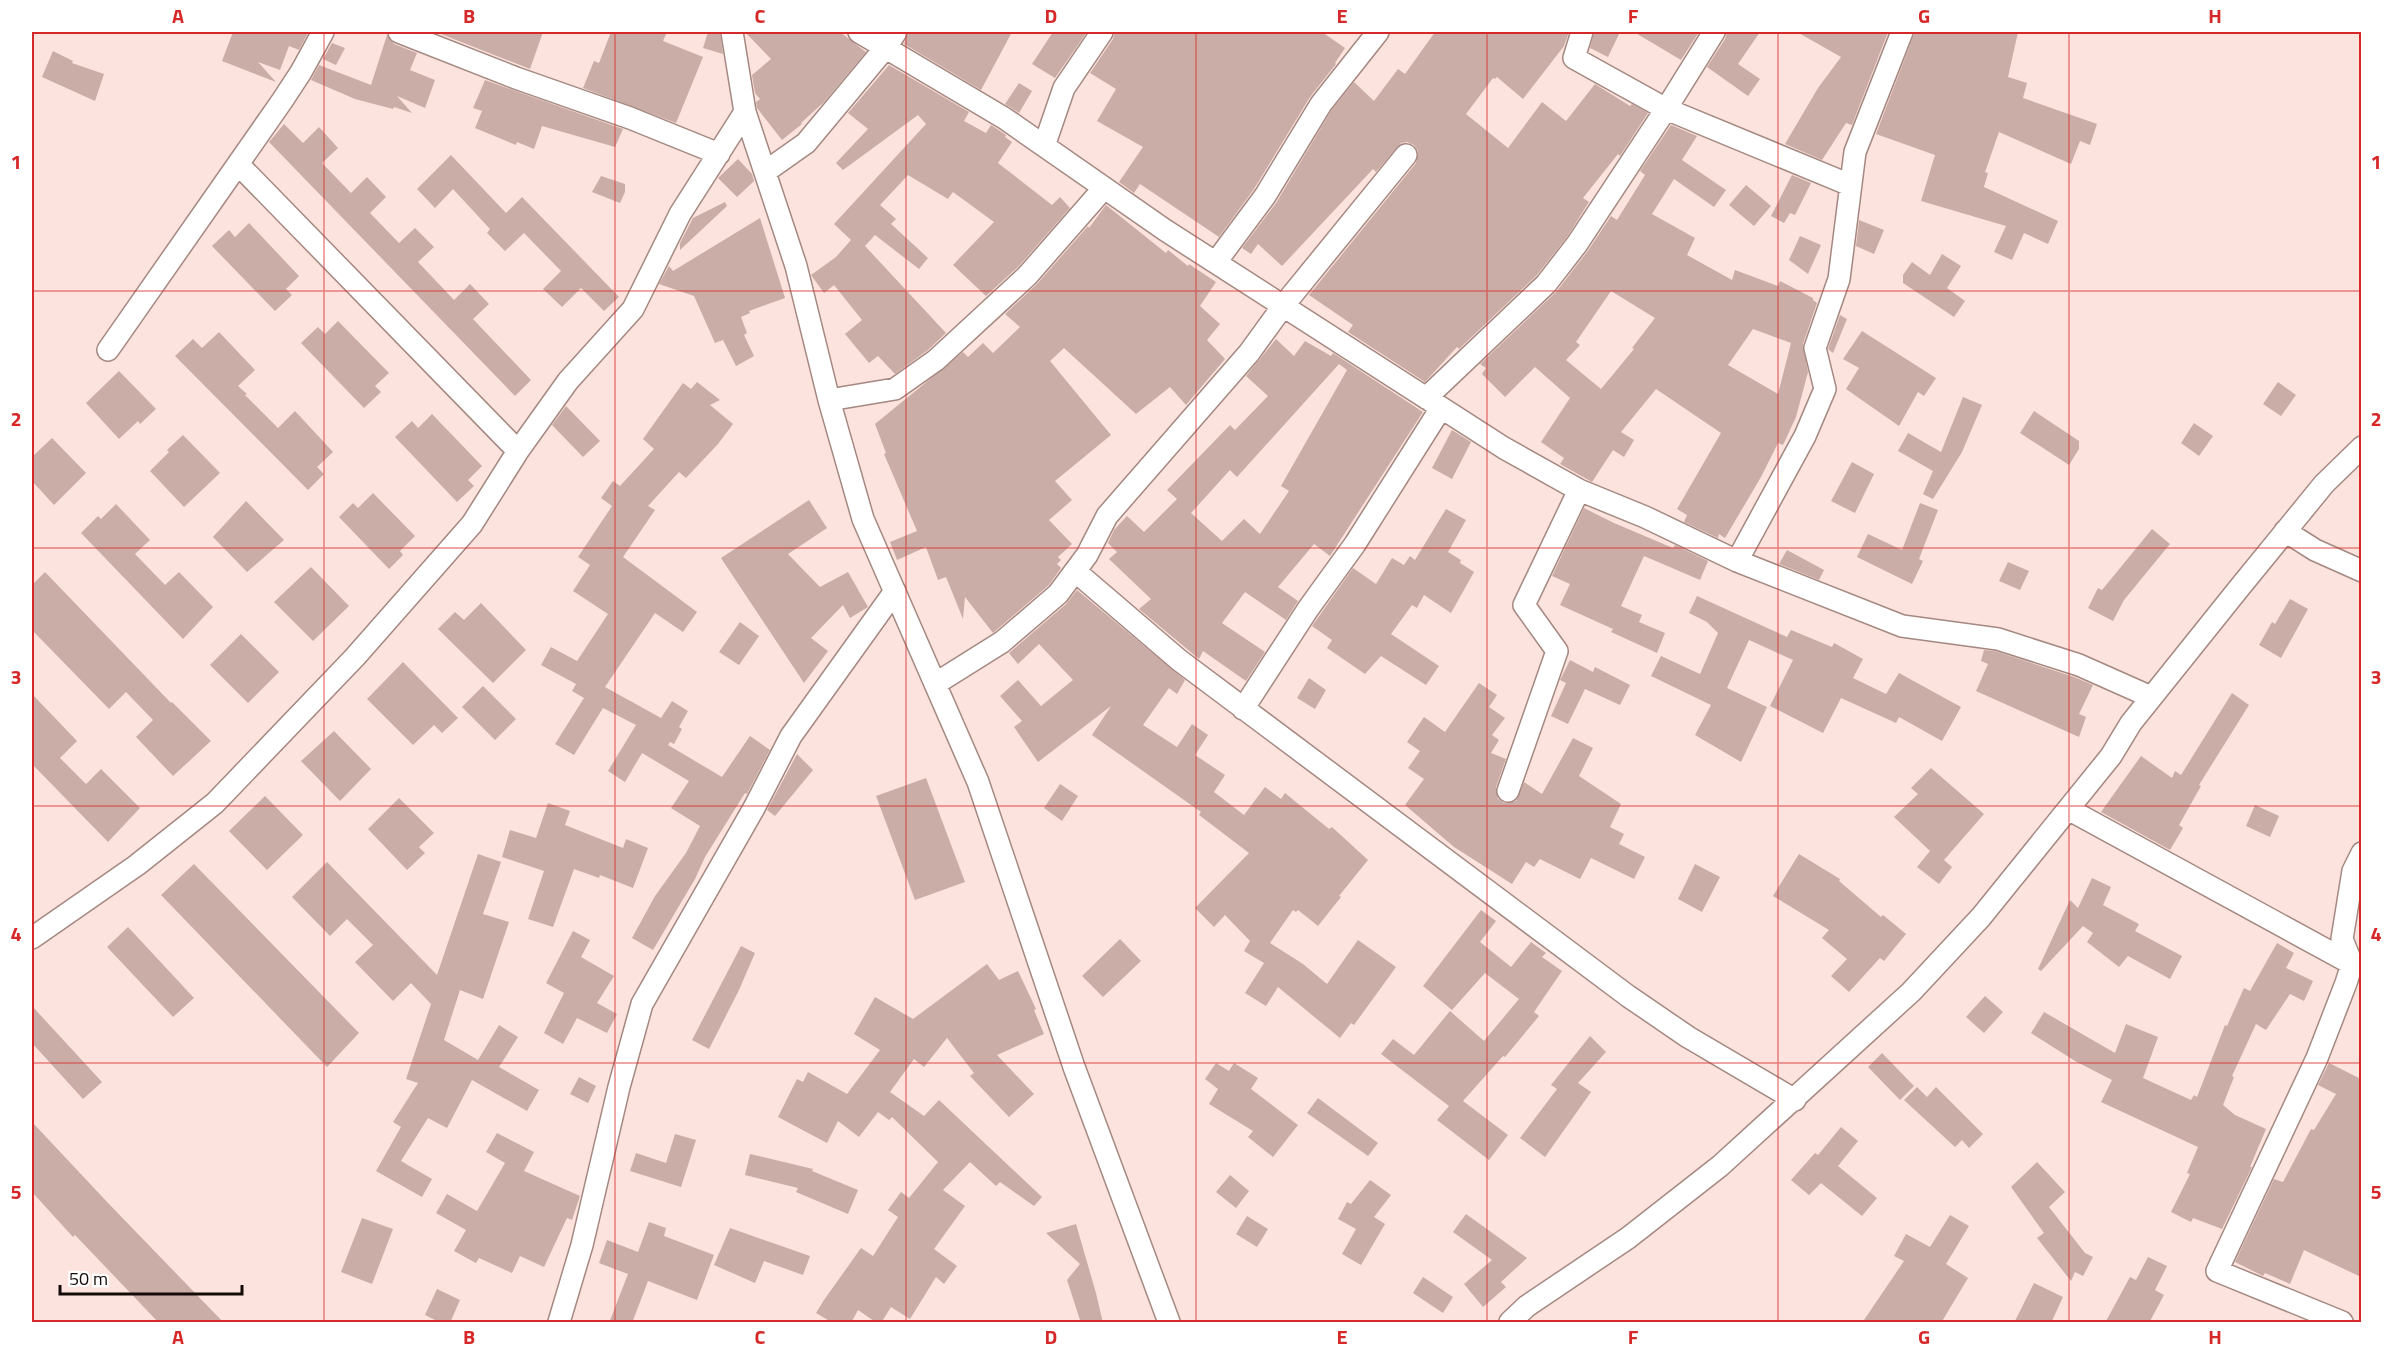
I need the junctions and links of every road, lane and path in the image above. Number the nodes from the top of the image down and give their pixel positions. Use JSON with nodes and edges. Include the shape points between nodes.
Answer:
{"nodes":[{"id":1,"x":323,"y":32,"type":"edge"},
{"id":2,"x":399,"y":32,"type":"edge"},
{"id":3,"x":732,"y":32,"type":"edge"},
{"id":4,"x":860,"y":32,"type":"edge"},
{"id":5,"x":1102,"y":32,"type":"edge"},
{"id":6,"x":1378,"y":32,"type":"edge"},
{"id":7,"x":1582,"y":32,"type":"edge"},
{"id":8,"x":1714,"y":32,"type":"edge"},
{"id":9,"x":1902,"y":32,"type":"edge"},
{"id":10,"x":891,"y":39,"type":"edge"},
{"id":11,"x":1666,"y":109,"type":"junction"},
{"id":12,"x":745,"y":112,"type":"junction"},
{"id":13,"x":1044,"y":146,"type":"junction"},
{"id":14,"x":719,"y":154,"type":"junction"},
{"id":15,"x":1406,"y":155,"type":"dead end"},
{"id":16,"x":238,"y":164,"type":"junction"},
{"id":17,"x":765,"y":172,"type":"junction"},
{"id":18,"x":1850,"y":185,"type":"junction"},
{"id":19,"x":1104,"y":188,"type":"junction"},
{"id":20,"x":1216,"y":262,"type":"junction"},
{"id":21,"x":1283,"y":306,"type":"junction"},
{"id":22,"x":108,"y":350,"type":"dead end"},
{"id":23,"x":829,"y":400,"type":"junction"},
{"id":24,"x":1434,"y":403,"type":"junction"},
{"id":25,"x":2361,"y":447,"type":"edge"},
{"id":26,"x":518,"y":452,"type":"junction"},
{"id":27,"x":1579,"y":490,"type":"junction"},
{"id":28,"x":2285,"y":531,"type":"junction"},
{"id":29,"x":1737,"y":561,"type":"junction"},
{"id":30,"x":1075,"y":571,"type":"junction"},
{"id":31,"x":2361,"y":572,"type":"edge"},
{"id":32,"x":895,"y":591,"type":"junction"},
{"id":33,"x":935,"y":684,"type":"junction"},
{"id":34,"x":2151,"y":697,"type":"junction"},
{"id":35,"x":1243,"y":709,"type":"junction"},
{"id":36,"x":1508,"y":791,"type":"dead end"},
{"id":37,"x":2068,"y":809,"type":"junction"},
{"id":38,"x":2361,"y":854,"type":"edge"},
{"id":39,"x":32,"y":938,"type":"edge"},
{"id":40,"x":2352,"y":964,"type":"junction"},
{"id":41,"x":1795,"y":1100,"type":"junction"},
{"id":42,"x":561,"y":1322,"type":"edge"},
{"id":43,"x":1168,"y":1323,"type":"edge"},
{"id":44,"x":1510,"y":1323,"type":"edge"},
{"id":45,"x":2342,"y":1323,"type":"edge"}],
"edges":[{"from":1,"to":16,"type":"street","via":[[302,72]]},
{"from":2,"to":14,"type":"street"},
{"from":3,"to":12,"type":"street"},
{"from":4,"to":10,"type":"street"},
{"from":5,"to":13,"type":"street","via":[[1064,88]]},
{"from":6,"to":20,"type":"street","via":[[1321,104],[1265,196]]},
{"from":7,"to":11,"type":"street","via":[[1574,58]]},
{"from":8,"to":11,"type":"street"},
{"from":9,"to":18,"type":"street","via":[[1855,152]]},
{"from":10,"to":13,"type":"street"},
{"from":10,"to":17,"type":"street","via":[[806,143]]},
{"from":11,"to":18,"type":"street"},
{"from":11,"to":24,"type":"street","via":[[1546,284]]},
{"from":12,"to":14,"type":"street"},
{"from":12,"to":17,"type":"street"},
{"from":13,"to":19,"type":"street"},
{"from":14,"to":26,"type":"street","via":[[680,214],[633,309],[568,381]]},
{"from":15,"to":21,"type":"street"},
{"from":16,"to":22,"type":"street"},
{"from":16,"to":26,"type":"street"},
{"from":17,"to":23,"type":"street","via":[[796,266]]},
{"from":18,"to":29,"type":"street","via":[[1839,279],[1815,348],[1825,389],[1805,436]]},
{"from":19,"to":20,"type":"street"},
{"from":19,"to":23,"type":"street","via":[[1027,276],[936,360],[895,389]]},
{"from":20,"to":21,"type":"street"},
{"from":21,"to":24,"type":"street"},
{"from":21,"to":30,"type":"street","via":[[1249,353],[1107,516]]},
{"from":23,"to":32,"type":"street","via":[[863,519]]},
{"from":24,"to":27,"type":"street"},
{"from":24,"to":35,"type":"street","via":[[1355,544]]},
{"from":25,"to":28,"type":"street"},
{"from":26,"to":39,"type":"street","via":[[472,524],[355,657],[215,803],[137,865]]},
{"from":27,"to":29,"type":"street"},
{"from":27,"to":36,"type":"street","via":[[1524,605],[1557,651]]},
{"from":28,"to":31,"type":"street"},
{"from":28,"to":34,"type":"street"},
{"from":29,"to":34,"type":"street","via":[[1902,626],[1998,639],[2079,665]]},
{"from":30,"to":33,"type":"street","via":[[1058,594],[1002,642]]},
{"from":30,"to":35,"type":"street"},
{"from":32,"to":33,"type":"street"},
{"from":32,"to":42,"type":"street","via":[[791,736],[642,1004]]},
{"from":33,"to":43,"type":"street","via":[[978,782],[1074,1067]]},
{"from":34,"to":37,"type":"street"},
{"from":35,"to":41,"type":"street","via":[[1628,996],[1688,1037]]},
{"from":37,"to":40,"type":"street"},
{"from":37,"to":41,"type":"street","via":[[1981,917],[1911,992]]},
{"from":38,"to":40,"type":"street","via":[[2353,871],[2342,939]]},
{"from":40,"to":45,"type":"street","via":[[2317,1058],[2217,1271]]},
{"from":41,"to":44,"type":"street","via":[[1720,1166],[1628,1238],[1527,1306]]}]}
